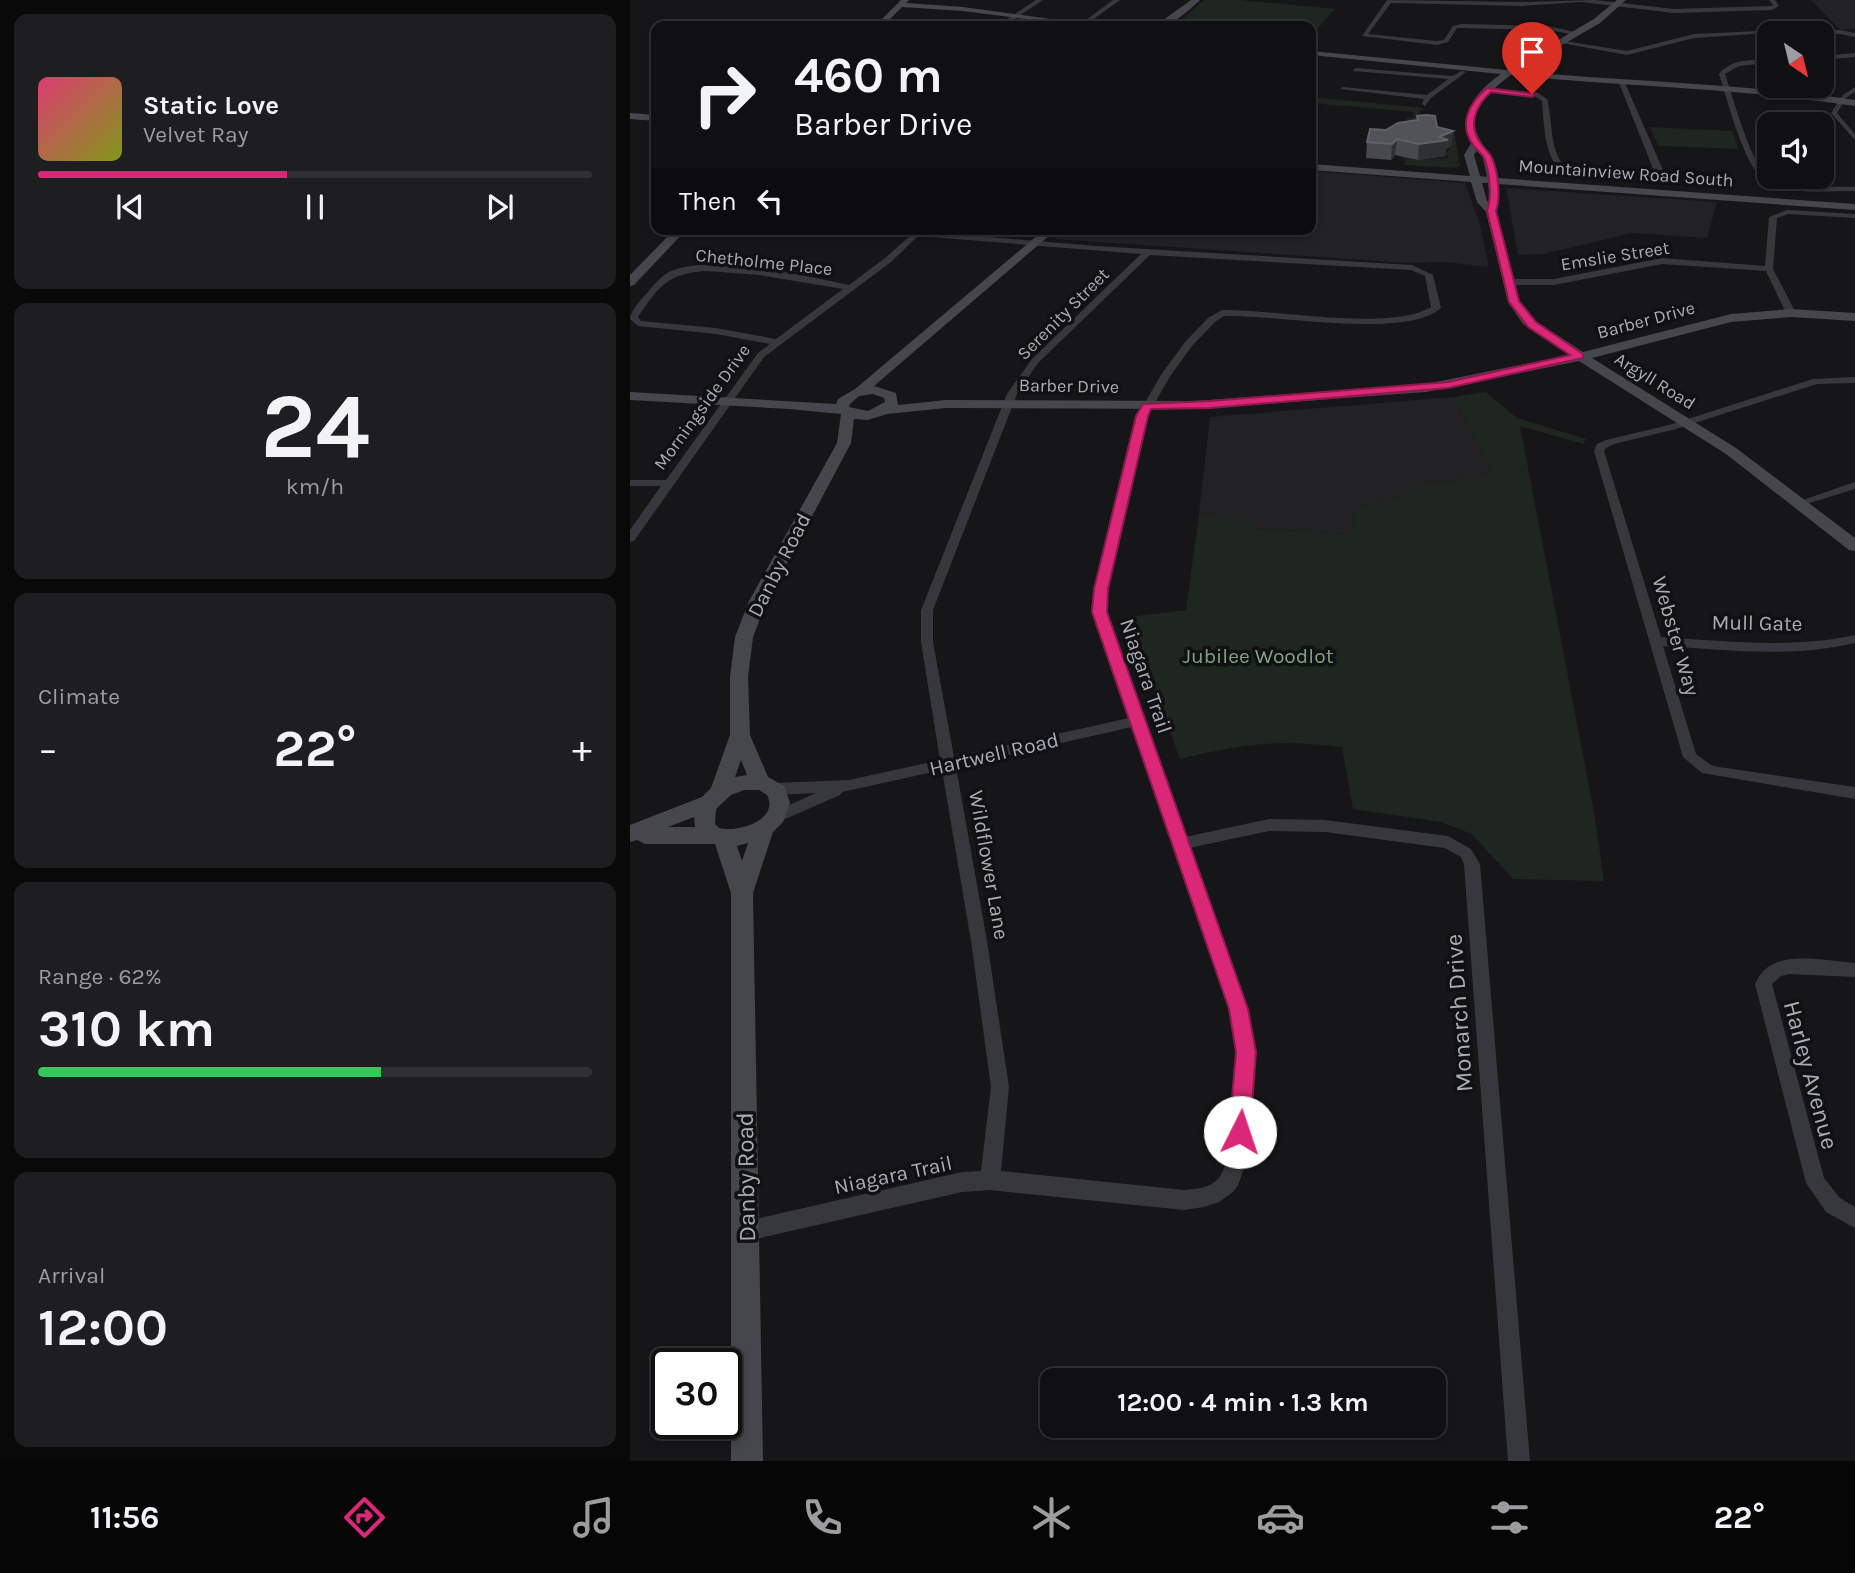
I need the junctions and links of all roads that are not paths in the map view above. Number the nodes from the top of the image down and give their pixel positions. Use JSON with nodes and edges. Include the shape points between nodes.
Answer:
{"nodes":[{"id":1,"x":1040,"y":0,"type":"edge"},
{"id":2,"x":1117,"y":0,"type":"edge"},
{"id":3,"x":1196,"y":0,"type":"edge"},
{"id":4,"x":1772,"y":0,"type":"edge"},
{"id":5,"x":1390,"y":1,"type":"edge"},
{"id":6,"x":1619,"y":2,"type":"edge"},
{"id":7,"x":902,"y":3,"type":"edge"},
{"id":8,"x":1016,"y":16,"type":"junction"},
{"id":9,"x":884,"y":21,"type":"edge"},
{"id":10,"x":1008,"y":21,"type":"edge"},
{"id":11,"x":1053,"y":21,"type":"edge"},
{"id":12,"x":1088,"y":21,"type":"edge"},
{"id":13,"x":1173,"y":21,"type":"edge"},
{"id":14,"x":1576,"y":33,"type":"junction"},
{"id":15,"x":1855,"y":35,"type":"edge"},
{"id":16,"x":1559,"y":42,"type":"junction"},
{"id":17,"x":1316,"y":52,"type":"edge"},
{"id":18,"x":1855,"y":55,"type":"edge"},
{"id":19,"x":1363,"y":57,"type":"junction"},
{"id":20,"x":1834,"y":57,"type":"edge"},
{"id":21,"x":1757,"y":62,"type":"edge"},
{"id":22,"x":1355,"y":69,"type":"junction"},
{"id":23,"x":1513,"y":71,"type":"junction"},
{"id":24,"x":1463,"y":72,"type":"dead end"},
{"id":25,"x":1454,"y":78,"type":"junction"},
{"id":26,"x":1622,"y":83,"type":"junction"},
{"id":27,"x":1343,"y":89,"type":"junction"},
{"id":28,"x":1727,"y":89,"type":"junction"},
{"id":29,"x":1855,"y":89,"type":"edge"},
{"id":30,"x":1489,"y":90,"type":"junction"},
{"id":31,"x":1337,"y":96,"type":"dead end"},
{"id":32,"x":1428,"y":97,"type":"junction"},
{"id":33,"x":1842,"y":100,"type":"junction"},
{"id":34,"x":1855,"y":103,"type":"edge"},
{"id":35,"x":1424,"y":106,"type":"dead end"},
{"id":36,"x":630,"y":116,"type":"edge"},
{"id":37,"x":651,"y":118,"type":"edge"},
{"id":38,"x":1855,"y":138,"type":"edge"},
{"id":39,"x":1476,"y":143,"type":"junction"},
{"id":40,"x":1316,"y":164,"type":"edge"},
{"id":41,"x":1476,"y":176,"type":"junction"},
{"id":42,"x":1491,"y":177,"type":"junction"},
{"id":43,"x":1855,"y":189,"type":"edge"},
{"id":44,"x":1855,"y":200,"type":"edge"},
{"id":45,"x":1855,"y":207,"type":"edge"},
{"id":46,"x":1491,"y":211,"type":"junction"},
{"id":47,"x":1855,"y":216,"type":"edge"},
{"id":48,"x":676,"y":235,"type":"edge"},
{"id":49,"x":915,"y":235,"type":"edge"},
{"id":50,"x":928,"y":235,"type":"edge"},
{"id":51,"x":1045,"y":235,"type":"edge"},
{"id":52,"x":1035,"y":244,"type":"junction"},
{"id":53,"x":1148,"y":252,"type":"junction"},
{"id":54,"x":1769,"y":269,"type":"junction"},
{"id":55,"x":630,"y":282,"type":"edge"},
{"id":56,"x":1509,"y":282,"type":"junction"},
{"id":57,"x":850,"y":288,"type":"junction"},
{"id":58,"x":1791,"y":313,"type":"junction"},
{"id":59,"x":1855,"y":317,"type":"edge"},
{"id":60,"x":776,"y":342,"type":"junction"},
{"id":61,"x":1579,"y":356,"type":"junction"},
{"id":62,"x":899,"y":358,"type":"junction"},
{"id":63,"x":1855,"y":380,"type":"edge"},
{"id":64,"x":856,"y":393,"type":"junction"},
{"id":65,"x":889,"y":394,"type":"junction"},
{"id":66,"x":630,"y":396,"type":"edge"},
{"id":67,"x":727,"y":402,"type":"junction"},
{"id":68,"x":775,"y":403,"type":"junction"},
{"id":69,"x":946,"y":404,"type":"junction"},
{"id":70,"x":1007,"y":404,"type":"junction"},
{"id":71,"x":1147,"y":406,"type":"junction"},
{"id":72,"x":883,"y":411,"type":"junction"},
{"id":73,"x":845,"y":412,"type":"junction"},
{"id":74,"x":1685,"y":423,"type":"junction"},
{"id":75,"x":844,"y":443,"type":"junction"},
{"id":76,"x":630,"y":483,"type":"edge"},
{"id":77,"x":669,"y":483,"type":"junction"},
{"id":78,"x":1855,"y":485,"type":"edge"},
{"id":79,"x":1800,"y":503,"type":"junction"},
{"id":80,"x":630,"y":538,"type":"edge"},
{"id":81,"x":1855,"y":546,"type":"edge"},
{"id":82,"x":1855,"y":639,"type":"edge"},
{"id":83,"x":1657,"y":641,"type":"junction"},
{"id":84,"x":1138,"y":721,"type":"junction"},
{"id":85,"x":740,"y":735,"type":"junction"},
{"id":86,"x":949,"y":764,"type":"junction"},
{"id":87,"x":767,"y":786,"type":"junction"},
{"id":88,"x":849,"y":786,"type":"junction"},
{"id":89,"x":1855,"y":793,"type":"edge"},
{"id":90,"x":714,"y":797,"type":"junction"},
{"id":91,"x":769,"y":823,"type":"junction"},
{"id":92,"x":630,"y":835,"type":"edge"},
{"id":93,"x":718,"y":837,"type":"junction"},
{"id":94,"x":1181,"y":844,"type":"junction"},
{"id":95,"x":742,"y":893,"type":"junction"},
{"id":96,"x":1855,"y":970,"type":"edge"},
{"id":97,"x":990,"y":1180,"type":"junction"},
{"id":98,"x":1855,"y":1218,"type":"edge"},
{"id":99,"x":747,"y":1231,"type":"junction"},
{"id":100,"x":747,"y":1461,"type":"edge"},
{"id":101,"x":1519,"y":1461,"type":"edge"}],
"edges":[{"from":1,"to":8,"type":"street"},
{"from":2,"to":12,"type":"street"},
{"from":3,"to":13,"type":"street"},
{"from":4,"to":6,"type":"street","via":[[1776,6],[1772,8],[1679,11]]},
{"from":5,"to":6,"type":"street"},
{"from":5,"to":14,"type":"street","via":[[1364,35],[1437,43],[1446,41],[1455,27],[1461,26]]},
{"from":6,"to":14,"type":"street","name":"Argyll Road"},
{"from":7,"to":8,"type":"street"},
{"from":7,"to":9,"type":"street"},
{"from":8,"to":10,"type":"street"},
{"from":8,"to":11,"type":"street"},
{"from":14,"to":16,"type":"street","name":"Argyll Road"},
{"from":15,"to":16,"type":"street","via":[[1694,36],[1627,53]]},
{"from":16,"to":23,"type":"street","name":"Argyll Road"},
{"from":17,"to":19,"type":"street"},
{"from":18,"to":20,"type":"street"},
{"from":19,"to":22,"type":"street"},
{"from":19,"to":23,"type":"street"},
{"from":21,"to":28,"type":"street","via":[[1724,70]]},
{"from":22,"to":25,"type":"street"},
{"from":22,"to":27,"type":"street"},
{"from":23,"to":26,"type":"street"},
{"from":23,"to":30,"type":"street","name":"Argyll Road"},
{"from":24,"to":25,"type":"street"},
{"from":25,"to":32,"type":"street"},
{"from":26,"to":28,"type":"street"},
{"from":26,"to":30,"type":"street","via":[[1659,170],[1656,173],[1562,168],[1548,134],[1545,100],[1538,95]]},
{"from":27,"to":31,"type":"street"},
{"from":27,"to":32,"type":"street"},
{"from":28,"to":33,"type":"street"},
{"from":28,"to":43,"type":"street","via":[[1755,162],[1767,180]]},
{"from":29,"to":33,"type":"street"},
{"from":30,"to":39,"type":"street","name":"Argyll Road","via":[[1471,113]]},
{"from":32,"to":35,"type":"street"},
{"from":33,"to":34,"type":"street"},
{"from":33,"to":38,"type":"street","via":[[1834,113]]},
{"from":36,"to":37,"type":"street"},
{"from":39,"to":41,"type":"street","name":"Argyll Road","via":[[1469,155]]},
{"from":39,"to":42,"type":"street","name":"Argyll Road","via":[[1488,157]]},
{"from":40,"to":41,"type":"street","name":"Mountainview Road South"},
{"from":41,"to":42,"type":"street","name":"Mountainview Road South"},
{"from":41,"to":46,"type":"street","name":"Argyll Road","via":[[1482,202]]},
{"from":42,"to":44,"type":"street","name":"Mountainview Road South"},
{"from":42,"to":45,"type":"street","name":"Mountainview Road South"},
{"from":42,"to":46,"type":"street","name":"Argyll Road","via":[[1495,201]]},
{"from":46,"to":56,"type":"street","name":"Argyll Road"},
{"from":47,"to":54,"type":"street","via":[[1773,216]]},
{"from":48,"to":55,"type":"street"},
{"from":49,"to":57,"type":"street","name":"Morningside Drive"},
{"from":50,"to":52,"type":"street","name":"Niagara Trail"},
{"from":51,"to":52,"type":"street"},
{"from":52,"to":53,"type":"street","name":"Niagara Trail"},
{"from":52,"to":62,"type":"street"},
{"from":53,"to":70,"type":"street","name":"Serenity Street","via":[[1035,362]]},
{"from":53,"to":71,"type":"street","name":"Niagara Trail","via":[[1418,269],[1429,275],[1436,308],[1427,316],[1376,321],[1222,313],[1210,320],[1174,364]]},
{"from":54,"to":56,"type":"street","name":"Emslie Street","via":[[1662,261],[1555,282]]},
{"from":54,"to":58,"type":"street"},
{"from":56,"to":61,"type":"street","name":"Argyll Road","via":[[1514,302],[1527,320]]},
{"from":57,"to":60,"type":"street","name":"Morningside Drive"},
{"from":57,"to":60,"type":"street","name":"Chetholme Place","via":[[787,276],[691,268],[671,274],[633,317],[648,325]]},
{"from":58,"to":59,"type":"street","name":"Barber Drive"},
{"from":58,"to":61,"type":"street","name":"Barber Drive","via":[[1719,320]]},
{"from":60,"to":67,"type":"street","name":"Morningside Drive"},
{"from":61,"to":71,"type":"street","name":"Barber Drive","via":[[1435,387]]},
{"from":61,"to":74,"type":"street","name":"Argyll Road"},
{"from":62,"to":64,"type":"street"},
{"from":62,"to":65,"type":"street","via":[[887,380]]},
{"from":63,"to":74,"type":"street","via":[[1816,380]]},
{"from":64,"to":65,"type":"street","name":"Barber Drive","via":[[874,390]]},
{"from":64,"to":68,"type":"street"},
{"from":64,"to":73,"type":"street","via":[[843,402]]},
{"from":65,"to":69,"type":"street","name":"Barber Drive"},
{"from":65,"to":72,"type":"street","via":[[892,403]]},
{"from":66,"to":67,"type":"street"},
{"from":67,"to":68,"type":"street"},
{"from":67,"to":77,"type":"street","name":"Morningside Drive"},
{"from":68,"to":73,"type":"street"},
{"from":69,"to":70,"type":"street","name":"Barber Drive"},
{"from":69,"to":72,"type":"street","name":"Barber Drive"},
{"from":70,"to":71,"type":"street","name":"Barber Drive"},
{"from":70,"to":86,"type":"street","name":"Wildflower Lane","via":[[927,610],[927,642]]},
{"from":71,"to":84,"type":"street","name":"Niagara Trail","via":[[1101,589],[1100,612]]},
{"from":72,"to":73,"type":"street","name":"Barber Drive","via":[[867,416]]},
{"from":72,"to":75,"type":"street","name":"Danby Road"},
{"from":73,"to":75,"type":"street","name":"Danby Road"},
{"from":74,"to":79,"type":"street","name":"Argyll Road"},
{"from":74,"to":83,"type":"street","name":"Webster Way","via":[[1611,442],[1599,451]]},
{"from":75,"to":85,"type":"street","name":"Danby Road","via":[[758,601],[744,637]]},
{"from":76,"to":77,"type":"street"},
{"from":77,"to":80,"type":"street","name":"Morningside Drive"},
{"from":78,"to":79,"type":"street"},
{"from":79,"to":81,"type":"street","name":"Argyll Road"},
{"from":82,"to":83,"type":"street","name":"Mull Gate","via":[[1837,645],[1775,647]]},
{"from":83,"to":89,"type":"street","name":"Webster Way","via":[[1686,748],[1698,764],[1719,772]]},
{"from":84,"to":86,"type":"street","name":"Hartwell Road"},
{"from":84,"to":94,"type":"street","name":"Niagara Trail"},
{"from":85,"to":87,"type":"street","name":"Danby Road"},
{"from":85,"to":90,"type":"street","name":"Danby Road"},
{"from":86,"to":88,"type":"street","name":"Hartwell Road"},
{"from":86,"to":97,"type":"street","name":"Wildflower Lane","via":[[1000,1087]]},
{"from":87,"to":88,"type":"street","name":"Hartwell Road"},
{"from":87,"to":90,"type":"street","via":[[740,783]]},
{"from":87,"to":91,"type":"street","via":[[780,803]]},
{"from":88,"to":91,"type":"street","name":"Hartwell Road"},
{"from":90,"to":92,"type":"street"},
{"from":90,"to":93,"type":"street","via":[[703,818],[705,828]]},
{"from":91,"to":93,"type":"street","via":[[744,837]]},
{"from":91,"to":95,"type":"street","name":"Danby Road"},
{"from":92,"to":93,"type":"street"},
{"from":93,"to":95,"type":"street","name":"Danby Road"},
{"from":94,"to":97,"type":"street","name":"Niagara Trail","via":[[1244,1035],[1235,1173],[1224,1188],[1205,1199],[1184,1200]]},
{"from":94,"to":101,"type":"street","name":"Monarch Drive","via":[[1269,825],[1325,826],[1448,842],[1466,853],[1472,864]]},
{"from":95,"to":99,"type":"street","name":"Danby Road"},
{"from":96,"to":98,"type":"street","name":"Harley Avenue","via":[[1789,966],[1770,972],[1763,984],[1816,1183],[1833,1205]]},
{"from":97,"to":99,"type":"street","name":"Niagara Trail","via":[[962,1182]]},
{"from":99,"to":100,"type":"street","name":"Danby Road"}]}
